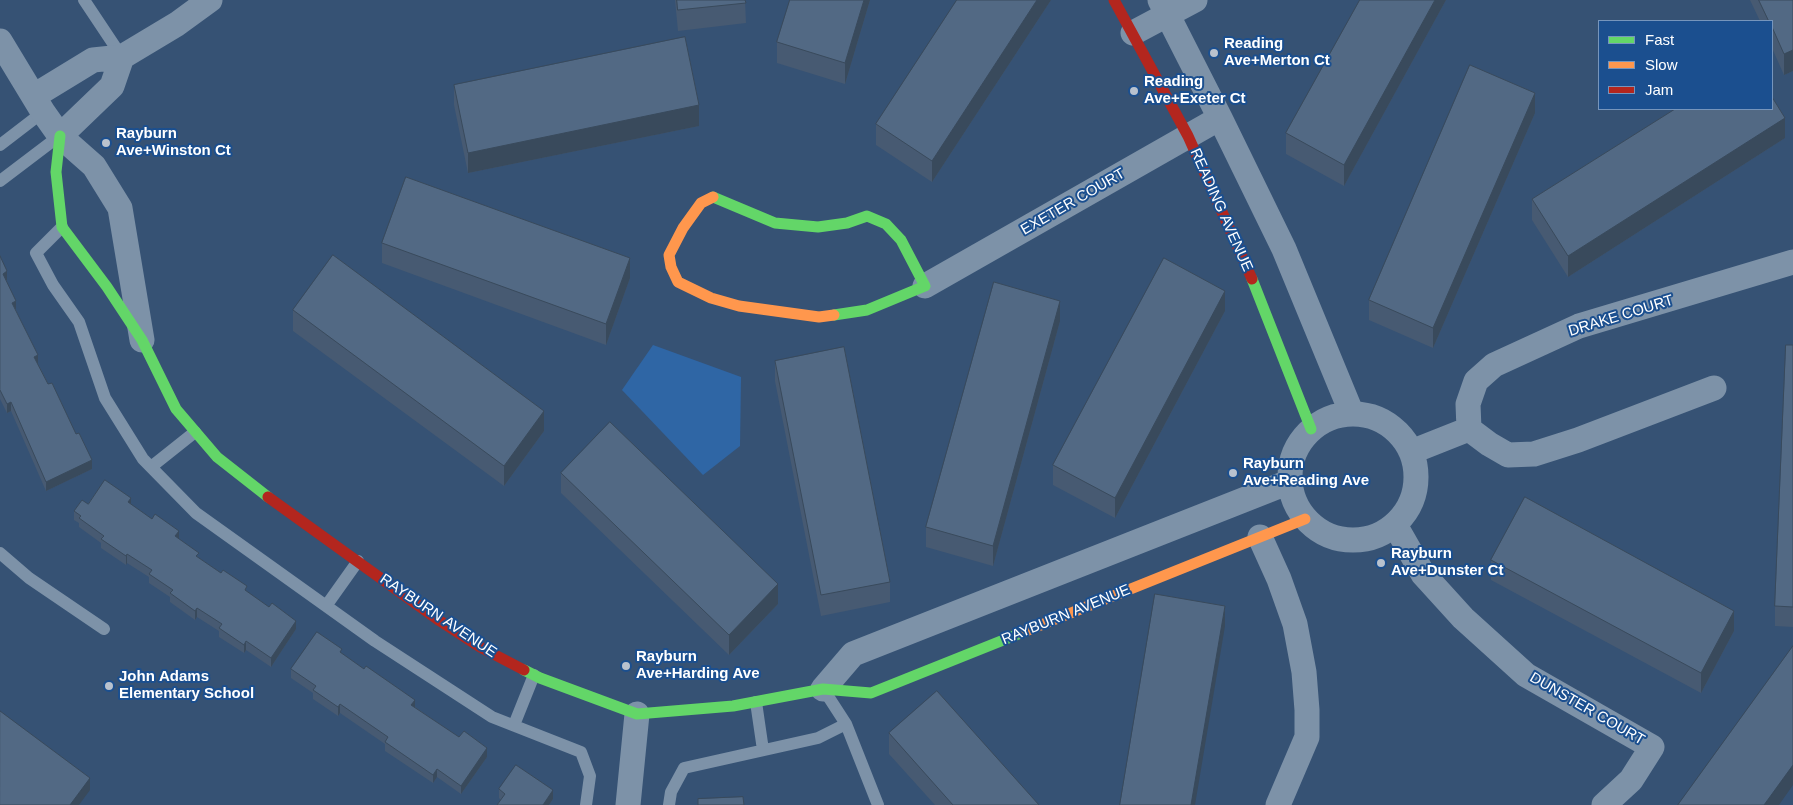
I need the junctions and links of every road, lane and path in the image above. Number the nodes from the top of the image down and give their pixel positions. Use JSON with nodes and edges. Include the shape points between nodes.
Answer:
{"nodes":[{"id":1,"x":84,"y":0,"type":"edge"},
{"id":2,"x":210,"y":0,"type":"edge"},
{"id":3,"x":1114,"y":0,"type":"edge"},
{"id":4,"x":1195,"y":0,"type":"edge"},
{"id":5,"x":1164,"y":7,"type":"edge"},
{"id":6,"x":1133,"y":33,"type":"junction"},
{"id":7,"x":0,"y":41,"type":"edge"},
{"id":8,"x":122,"y":57,"type":"junction"},
{"id":9,"x":39,"y":104,"type":"junction"},
{"id":10,"x":1220,"y":118,"type":"junction"},
{"id":11,"x":60,"y":136,"type":"junction"},
{"id":12,"x":1188,"y":136,"type":"junction"},
{"id":13,"x":0,"y":145,"type":"edge"},
{"id":14,"x":0,"y":181,"type":"edge"},
{"id":15,"x":62,"y":227,"type":"junction"},
{"id":16,"x":1793,"y":262,"type":"edge"},
{"id":17,"x":925,"y":286,"type":"junction"},
{"id":18,"x":142,"y":340,"type":"junction"},
{"id":19,"x":1714,"y":388,"type":"dead end"},
{"id":20,"x":1352,"y":414,"type":"junction"},
{"id":21,"x":1311,"y":429,"type":"junction"},
{"id":22,"x":1469,"y":429,"type":"junction"},
{"id":23,"x":195,"y":432,"type":"junction"},
{"id":24,"x":1411,"y":452,"type":"junction"},
{"id":25,"x":151,"y":467,"type":"junction"},
{"id":26,"x":1290,"y":482,"type":"junction"},
{"id":27,"x":1305,"y":518,"type":"junction"},
{"id":28,"x":1395,"y":524,"type":"junction"},
{"id":29,"x":1260,"y":537,"type":"junction"},
{"id":30,"x":0,"y":553,"type":"edge"},
{"id":31,"x":358,"y":561,"type":"junction"},
{"id":32,"x":326,"y":606,"type":"junction"},
{"id":33,"x":104,"y":630,"type":"dead end"},
{"id":34,"x":534,"y":675,"type":"junction"},
{"id":35,"x":824,"y":689,"type":"junction"},
{"id":36,"x":756,"y":702,"type":"junction"},
{"id":37,"x":637,"y":714,"type":"junction"},
{"id":38,"x":846,"y":724,"type":"junction"},
{"id":39,"x":514,"y":725,"type":"junction"},
{"id":40,"x":763,"y":750,"type":"junction"},
{"id":41,"x":586,"y":805,"type":"edge"},
{"id":42,"x":628,"y":805,"type":"edge"},
{"id":43,"x":669,"y":805,"type":"edge"},
{"id":44,"x":878,"y":805,"type":"edge"},
{"id":45,"x":1278,"y":805,"type":"edge"},
{"id":46,"x":1604,"y":805,"type":"edge"}],
"edges":[{"from":1,"to":8,"type":"lane"},
{"from":2,"to":8,"type":"street"},
{"from":3,"to":6,"type":"street","name":"READING AVENUE"},
{"from":4,"to":5,"type":"street"},
{"from":5,"to":6,"type":"street"},
{"from":5,"to":10,"type":"street"},
{"from":6,"to":12,"type":"street","name":"READING AVENUE"},
{"from":7,"to":9,"type":"street","name":"RAYBURN AVENUE"},
{"from":8,"to":9,"type":"street","via":[[93,60]]},
{"from":8,"to":11,"type":"street","via":[[112,86]]},
{"from":9,"to":11,"type":"street","name":"RAYBURN AVENUE"},
{"from":9,"to":13,"type":"lane"},
{"from":10,"to":12,"type":"street","name":"EXETER COURT"},
{"from":10,"to":20,"type":"street","via":[[1284,249]]},
{"from":11,"to":14,"type":"lane"},
{"from":11,"to":15,"type":"street","via":[[56,172]]},
{"from":11,"to":18,"type":"street","name":"RAYBURN AVENUE","via":[[94,166],[120,208]]},
{"from":12,"to":17,"type":"street","name":"EXETER COURT"},
{"from":12,"to":21,"type":"street","name":"READING AVENUE","via":[[1262,301]]},
{"from":15,"to":18,"type":"street","name":"RAYBURN AVENUE"},
{"from":15,"to":25,"type":"lane","via":[[36,253],[79,322],[105,398]]},
{"from":16,"to":22,"type":"street","name":"DRAKE COURT","via":[[1580,326],[1494,365],[1476,381],[1468,404]]},
{"from":17,"to":17,"type":"street","name":"EXETER COURT","via":[[867,310],[819,317],[740,306],[711,298],[678,282],[668,255],[701,203],[713,197],[775,223],[818,227],[867,216],[886,224],[900,240]]},
{"from":18,"to":23,"type":"street","name":"RAYBURN AVENUE","via":[[176,409]]},
{"from":19,"to":22,"type":"street","via":[[1534,454],[1508,455]]},
{"from":20,"to":21,"type":"street","via":[[1328,418]]},
{"from":20,"to":24,"type":"street","via":[[1367,415],[1385,422],[1401,435]]},
{"from":21,"to":26,"type":"street","via":[[1298,444],[1291,462]]},
{"from":22,"to":24,"type":"street"},
{"from":23,"to":25,"type":"lane"},
{"from":23,"to":31,"type":"street","name":"RAYBURN AVENUE","via":[[217,457],[243,478]]},
{"from":24,"to":28,"type":"street","via":[[1416,472],[1415,491],[1407,510]]},
{"from":25,"to":32,"type":"lane","via":[[196,513]]},
{"from":26,"to":27,"type":"street","via":[[1294,502]]},
{"from":26,"to":35,"type":"street","via":[[853,654]]},
{"from":27,"to":28,"type":"street","via":[[1320,531],[1339,539],[1359,540],[1378,535]]},
{"from":27,"to":29,"type":"street","name":"RAYBURN AVENUE"},
{"from":28,"to":46,"type":"street","name":"DUNSTER COURT","via":[[1423,574],[1463,618],[1526,675],[1652,747],[1631,780]]},
{"from":29,"to":35,"type":"street","name":"RAYBURN AVENUE","via":[[871,693]]},
{"from":29,"to":45,"type":"street","via":[[1296,624],[1307,710],[1307,737]]},
{"from":30,"to":33,"type":"lane","via":[[29,578]]},
{"from":31,"to":32,"type":"lane"},
{"from":31,"to":34,"type":"street","name":"RAYBURN AVENUE","via":[[480,647]]},
{"from":32,"to":39,"type":"lane","via":[[492,717]]},
{"from":34,"to":37,"type":"street","name":"RAYBURN AVENUE"},
{"from":34,"to":39,"type":"lane"},
{"from":35,"to":36,"type":"street","name":"RAYBURN AVENUE"},
{"from":35,"to":38,"type":"lane"},
{"from":36,"to":37,"type":"street","name":"RAYBURN AVENUE"},
{"from":36,"to":40,"type":"lane"},
{"from":37,"to":42,"type":"street"},
{"from":38,"to":40,"type":"lane","via":[[818,738]]},
{"from":38,"to":44,"type":"lane"},
{"from":39,"to":41,"type":"lane","via":[[580,752],[590,776]]},
{"from":40,"to":43,"type":"lane","via":[[684,768],[671,792]]}]}
